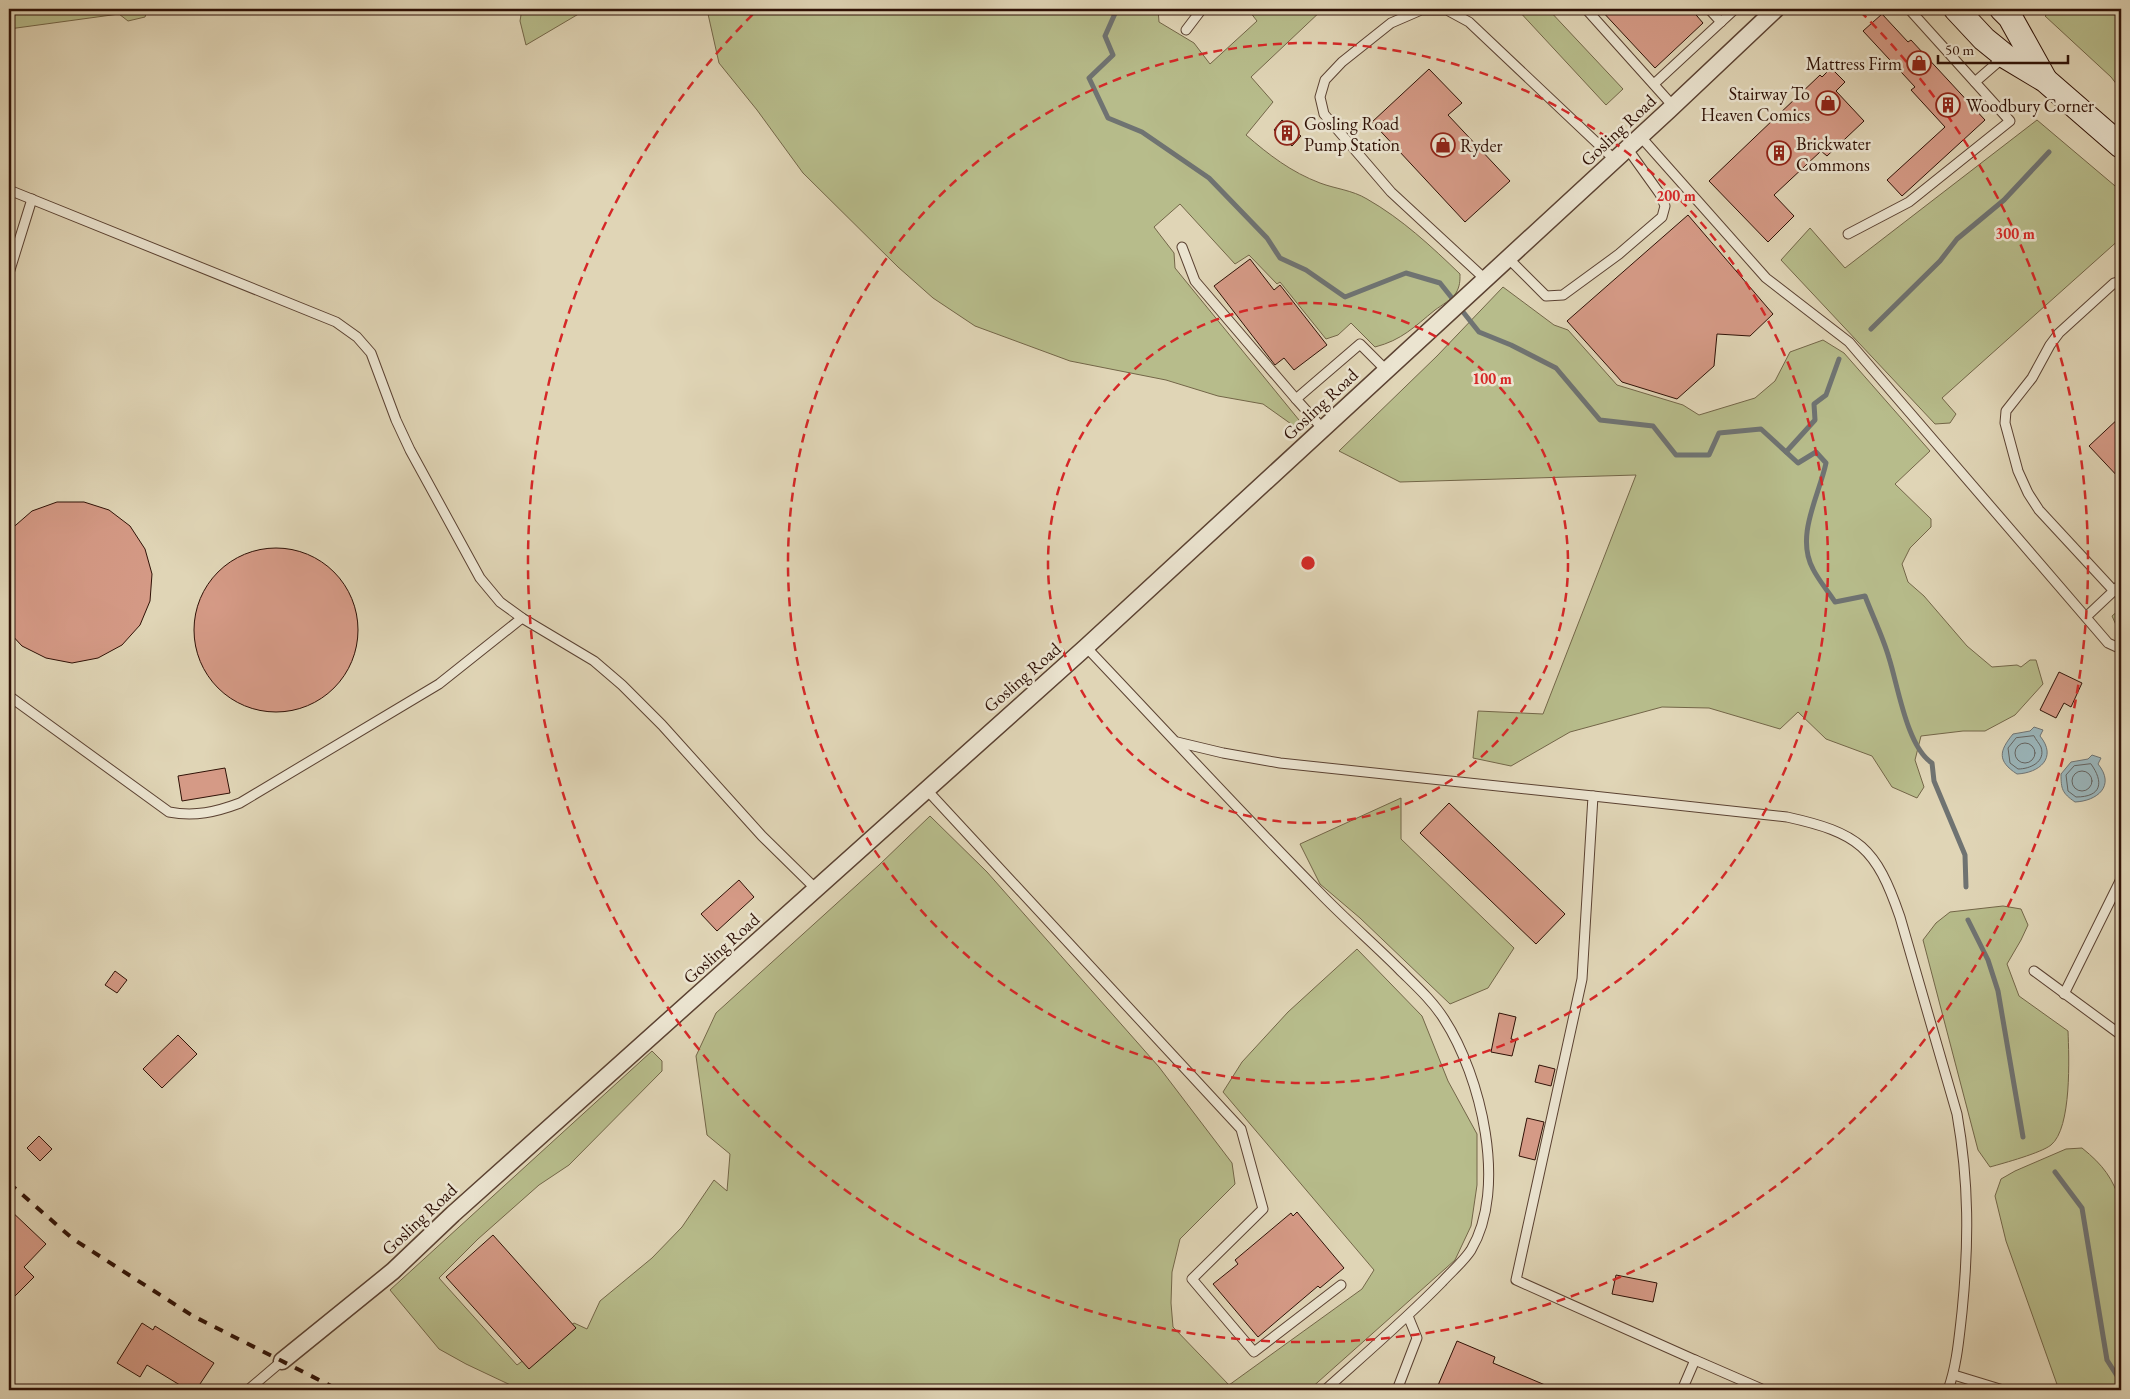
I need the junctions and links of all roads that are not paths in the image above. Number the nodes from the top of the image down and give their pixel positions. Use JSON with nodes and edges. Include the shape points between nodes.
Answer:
{"nodes":[{"id":1,"x":1202,"y":9,"type":"edge"},
{"id":2,"x":1586,"y":9,"type":"edge"},
{"id":3,"x":1709,"y":9,"type":"edge"},
{"id":4,"x":1736,"y":9,"type":"edge"},
{"id":5,"x":1776,"y":9,"type":"edge"},
{"id":6,"x":1908,"y":9,"type":"edge"},
{"id":7,"x":1956,"y":9,"type":"edge"},
{"id":8,"x":2002,"y":9,"type":"edge"},
{"id":9,"x":1721,"y":22,"type":"junction"},
{"id":10,"x":1186,"y":30,"type":"dead end"},
{"id":11,"x":2005,"y":56,"type":"junction"},
{"id":12,"x":2045,"y":80,"type":"junction"},
{"id":13,"x":1975,"y":82,"type":"junction"},
{"id":14,"x":1654,"y":84,"type":"junction"},
{"id":15,"x":1673,"y":106,"type":"junction"},
{"id":16,"x":1640,"y":136,"type":"junction"},
{"id":17,"x":2121,"y":146,"type":"edge"},
{"id":18,"x":1621,"y":154,"type":"junction"},
{"id":19,"x":9,"y":190,"type":"edge"},
{"id":20,"x":32,"y":198,"type":"junction"},
{"id":21,"x":1848,"y":234,"type":"dead end"},
{"id":22,"x":1182,"y":247,"type":"dead end"},
{"id":23,"x":1508,"y":258,"type":"junction"},
{"id":24,"x":9,"y":273,"type":"edge"},
{"id":25,"x":1485,"y":279,"type":"junction"},
{"id":26,"x":2121,"y":281,"type":"edge"},
{"id":27,"x":1386,"y":370,"type":"junction"},
{"id":28,"x":1296,"y":399,"type":"junction"},
{"id":29,"x":1323,"y":428,"type":"junction"},
{"id":30,"x":2121,"y":584,"type":"edge"},
{"id":31,"x":2114,"y":591,"type":"junction"},
{"id":32,"x":2086,"y":617,"type":"junction"},
{"id":33,"x":522,"y":618,"type":"junction"},
{"id":34,"x":1086,"y":647,"type":"junction"},
{"id":35,"x":2121,"y":650,"type":"edge"},
{"id":36,"x":9,"y":696,"type":"edge"},
{"id":37,"x":1177,"y":742,"type":"junction"},
{"id":38,"x":926,"y":789,"type":"junction"},
{"id":39,"x":1593,"y":796,"type":"junction"},
{"id":40,"x":2121,"y":879,"type":"edge"},
{"id":41,"x":816,"y":889,"type":"junction"},
{"id":42,"x":2034,"y":971,"type":"dead end"},
{"id":43,"x":2064,"y":994,"type":"junction"},
{"id":44,"x":2121,"y":1035,"type":"edge"},
{"id":45,"x":1341,"y":1285,"type":"dead end"},
{"id":46,"x":1408,"y":1316,"type":"junction"},
{"id":47,"x":1695,"y":1360,"type":"junction"},
{"id":48,"x":282,"y":1361,"type":"joint"},
{"id":49,"x":1954,"y":1375,"type":"junction"},
{"id":50,"x":248,"y":1390,"type":"edge"},
{"id":51,"x":1325,"y":1390,"type":"edge"},
{"id":52,"x":1397,"y":1390,"type":"edge"},
{"id":53,"x":1682,"y":1390,"type":"edge"},
{"id":54,"x":1764,"y":1390,"type":"edge"},
{"id":55,"x":1948,"y":1390,"type":"edge"},
{"id":56,"x":2004,"y":1390,"type":"edge"}],
"edges":[{"from":1,"to":10,"type":"lane"},
{"from":2,"to":14,"type":"lane"},
{"from":3,"to":9,"type":"lane"},
{"from":4,"to":9,"type":"lane"},
{"from":5,"to":15,"type":"street","name":"Gosling Road"},
{"from":6,"to":13,"type":"lane"},
{"from":7,"to":11,"type":"main road"},
{"from":8,"to":12,"type":"main road","via":[[2010,17]]},
{"from":9,"to":14,"type":"lane"},
{"from":11,"to":12,"type":"main road"},
{"from":11,"to":13,"type":"lane"},
{"from":12,"to":17,"type":"main road"},
{"from":13,"to":21,"type":"lane","via":[[2010,121],[1909,202]]},
{"from":14,"to":15,"type":"lane"},
{"from":15,"to":16,"type":"street","name":"Gosling Road"},
{"from":16,"to":18,"type":"street","name":"Gosling Road"},
{"from":16,"to":32,"type":"lane","via":[[1766,278],[1849,342]]},
{"from":18,"to":23,"type":"street","name":"Gosling Road"},
{"from":18,"to":23,"type":"lane","via":[[1660,194],[1665,206],[1662,217],[1619,254],[1562,295],[1546,296]]},
{"from":18,"to":25,"type":"lane","via":[[1469,22],[1447,10],[1421,10],[1390,23],[1342,62],[1325,80],[1320,97],[1324,114],[1391,192]]},
{"from":19,"to":20,"type":"lane"},
{"from":20,"to":24,"type":"lane"},
{"from":20,"to":33,"type":"lane","via":[[336,322],[357,337],[371,354],[410,450],[480,578],[500,602]]},
{"from":22,"to":28,"type":"lane","via":[[1195,281]]},
{"from":23,"to":25,"type":"street","name":"Gosling Road"},
{"from":25,"to":27,"type":"street","name":"Gosling Road"},
{"from":26,"to":31,"type":"lane","via":[[2114,283],[2059,333],[2032,378],[2006,411],[2005,423],[2018,471],[2039,510]]},
{"from":27,"to":28,"type":"lane","via":[[1360,344]]},
{"from":27,"to":29,"type":"street","name":"Gosling Road"},
{"from":28,"to":29,"type":"lane"},
{"from":29,"to":34,"type":"street","name":"Gosling Road"},
{"from":30,"to":31,"type":"lane"},
{"from":31,"to":32,"type":"lane"},
{"from":32,"to":35,"type":"lane","via":[[2108,643]]},
{"from":33,"to":36,"type":"lane","via":[[425,693],[240,803],[216,812],[187,816],[169,812]]},
{"from":33,"to":41,"type":"lane","via":[[594,661],[622,685],[762,836]]},
{"from":34,"to":37,"type":"lane"},
{"from":34,"to":38,"type":"street","name":"Gosling Road"},
{"from":37,"to":39,"type":"lane","via":[[1280,763]]},
{"from":37,"to":46,"type":"lane","via":[[1319,893],[1426,996],[1444,1018],[1462,1050],[1483,1120],[1488,1194],[1471,1251]]},
{"from":38,"to":41,"type":"street","name":"Gosling Road"},
{"from":38,"to":45,"type":"lane","via":[[1240,1130],[1263,1209],[1192,1279],[1254,1352]]},
{"from":39,"to":47,"type":"lane","via":[[1582,979],[1516,1280]]},
{"from":39,"to":49,"type":"lane","via":[[1811,822],[1854,841],[1880,867],[1900,917],[1957,1114],[1963,1148],[1968,1197],[1966,1248]]},
{"from":40,"to":43,"type":"lane"},
{"from":41,"to":48,"type":"street","name":"Gosling Road","via":[[393,1271]]},
{"from":42,"to":43,"type":"lane"},
{"from":43,"to":44,"type":"lane"},
{"from":46,"to":51,"type":"lane"},
{"from":46,"to":52,"type":"lane","via":[[1418,1338]]},
{"from":47,"to":53,"type":"lane"},
{"from":47,"to":54,"type":"lane"},
{"from":48,"to":50,"type":"lane"},
{"from":49,"to":55,"type":"lane"},
{"from":49,"to":56,"type":"lane"}]}
